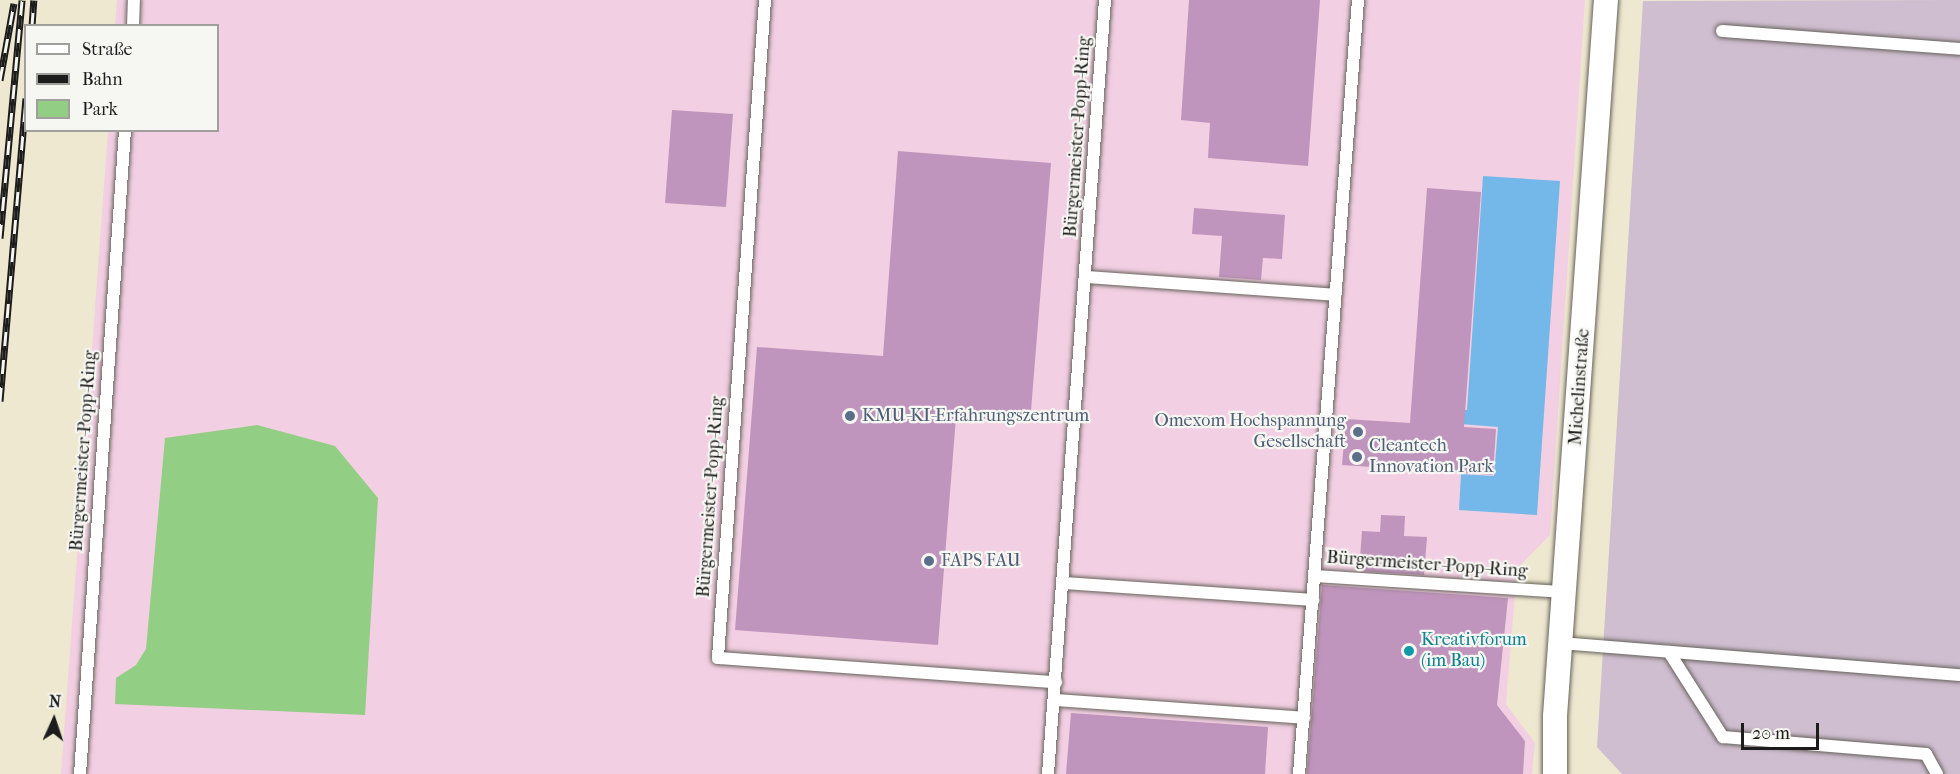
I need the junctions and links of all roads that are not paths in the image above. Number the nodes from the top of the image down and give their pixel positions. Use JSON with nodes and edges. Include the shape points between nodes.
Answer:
{"nodes":[{"id":1,"x":135,"y":0,"type":"edge"},
{"id":2,"x":765,"y":0,"type":"edge"},
{"id":3,"x":1105,"y":0,"type":"edge"},
{"id":4,"x":1358,"y":0,"type":"edge"},
{"id":5,"x":1606,"y":0,"type":"edge"},
{"id":6,"x":133,"y":24,"type":"edge"},
{"id":7,"x":1722,"y":32,"type":"dead end"},
{"id":8,"x":1960,"y":49,"type":"edge"},
{"id":9,"x":125,"y":132,"type":"edge"},
{"id":10,"x":1086,"y":277,"type":"junction"},
{"id":11,"x":1335,"y":295,"type":"junction"},
{"id":12,"x":1315,"y":576,"type":"junction"},
{"id":13,"x":1064,"y":583,"type":"junction"},
{"id":14,"x":1564,"y":592,"type":"junction"},
{"id":15,"x":1313,"y":600,"type":"junction"},
{"id":16,"x":1560,"y":644,"type":"junction"},
{"id":17,"x":1668,"y":652,"type":"junction"},
{"id":18,"x":1960,"y":675,"type":"edge"},
{"id":19,"x":1056,"y":682,"type":"junction"},
{"id":20,"x":1055,"y":700,"type":"junction"},
{"id":21,"x":1304,"y":718,"type":"junction"},
{"id":22,"x":80,"y":774,"type":"edge"},
{"id":23,"x":1048,"y":774,"type":"edge"},
{"id":24,"x":1299,"y":774,"type":"edge"},
{"id":25,"x":1555,"y":774,"type":"edge"},
{"id":26,"x":1937,"y":774,"type":"edge"}],
"edges":[{"from":1,"to":6,"type":"lane"},
{"from":2,"to":19,"type":"lane","name":"Bürgermeister-Popp-Ring","via":[[718,658]]},
{"from":3,"to":10,"type":"lane","name":"Bürgermeister-Popp-Ring"},
{"from":4,"to":11,"type":"lane","name":"Bürgermeister-Popp-Ring"},
{"from":5,"to":14,"type":"street","name":"Michelinstraße"},
{"from":7,"to":8,"type":"lane"},
{"from":9,"to":22,"type":"lane","name":"Bürgermeister-Popp-Ring"},
{"from":10,"to":11,"type":"lane"},
{"from":10,"to":13,"type":"lane","name":"Bürgermeister-Popp-Ring"},
{"from":11,"to":12,"type":"lane","name":"Bürgermeister-Popp-Ring"},
{"from":12,"to":14,"type":"lane","name":"Bürgermeister-Popp-Ring"},
{"from":12,"to":15,"type":"lane"},
{"from":13,"to":15,"type":"lane"},
{"from":13,"to":19,"type":"lane","name":"Bürgermeister-Popp-Ring"},
{"from":14,"to":16,"type":"street","name":"Michelinstraße"},
{"from":15,"to":21,"type":"lane"},
{"from":16,"to":17,"type":"lane"},
{"from":16,"to":25,"type":"street","name":"Michelinstraße"},
{"from":17,"to":18,"type":"lane"},
{"from":17,"to":26,"type":"lane","via":[[1724,737],[1926,754]]},
{"from":19,"to":20,"type":"lane","name":"Bürgermeister-Popp-Ring"},
{"from":20,"to":21,"type":"lane"},
{"from":20,"to":23,"type":"lane","name":"Bürgermeister-Popp-Ring"},
{"from":21,"to":24,"type":"lane"}]}
